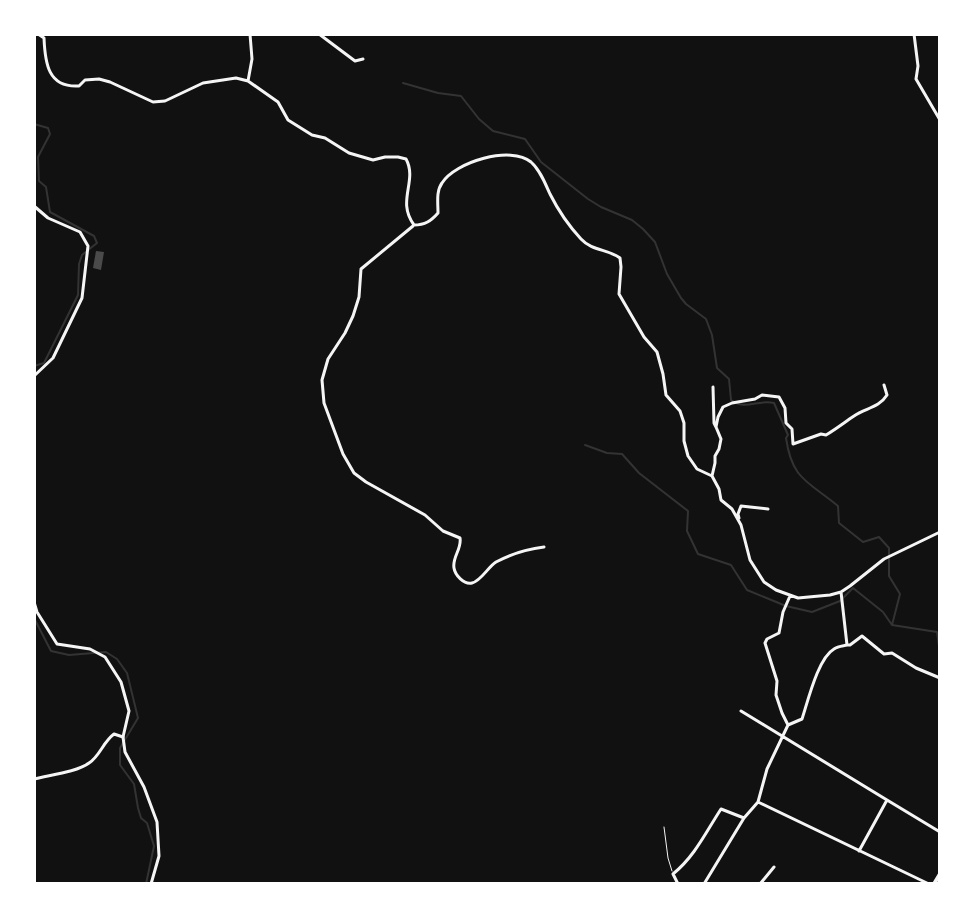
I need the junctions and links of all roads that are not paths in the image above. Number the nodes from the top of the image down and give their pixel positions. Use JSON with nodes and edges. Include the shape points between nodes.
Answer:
{"nodes":[{"id":1,"x":250,"y":34,"type":"edge"},
{"id":2,"x":319,"y":34,"type":"edge"},
{"id":3,"x":914,"y":34,"type":"edge"},
{"id":4,"x":42,"y":35,"type":"edge"},
{"id":5,"x":363,"y":59,"type":"dead end"},
{"id":6,"x":248,"y":81,"type":"junction"},
{"id":7,"x":940,"y":120,"type":"edge"},
{"id":8,"x":34,"y":206,"type":"edge"},
{"id":9,"x":414,"y":225,"type":"junction"},
{"id":10,"x":34,"y":376,"type":"edge"},
{"id":11,"x":884,"y":385,"type":"dead end"},
{"id":12,"x":713,"y":387,"type":"dead end"},
{"id":13,"x":716,"y":427,"type":"junction"},
{"id":14,"x":712,"y":476,"type":"junction"},
{"id":15,"x":768,"y":509,"type":"dead end"},
{"id":16,"x":741,"y":525,"type":"junction"},
{"id":17,"x":940,"y":532,"type":"edge"},
{"id":18,"x":544,"y":547,"type":"dead end"},
{"id":19,"x":841,"y":592,"type":"junction"},
{"id":20,"x":790,"y":599,"type":"junction"},
{"id":21,"x":34,"y":602,"type":"edge"},
{"id":22,"x":847,"y":645,"type":"junction"},
{"id":23,"x":940,"y":678,"type":"edge"},
{"id":24,"x":741,"y":711,"type":"dead end"},
{"id":25,"x":788,"y":725,"type":"junction"},
{"id":26,"x":123,"y":737,"type":"junction"},
{"id":27,"x":783,"y":738,"type":"junction"},
{"id":28,"x":34,"y":779,"type":"edge"},
{"id":29,"x":887,"y":800,"type":"junction"},
{"id":30,"x":758,"y":802,"type":"junction"},
{"id":31,"x":744,"y":818,"type":"junction"},
{"id":32,"x":664,"y":827,"type":"dead end"},
{"id":33,"x":940,"y":832,"type":"edge"},
{"id":34,"x":859,"y":851,"type":"junction"},
{"id":35,"x":774,"y":867,"type":"dead end"},
{"id":36,"x":673,"y":874,"type":"junction"},
{"id":37,"x":940,"y":874,"type":"edge"},
{"id":38,"x":151,"y":884,"type":"edge"},
{"id":39,"x":678,"y":884,"type":"edge"},
{"id":40,"x":704,"y":884,"type":"edge"},
{"id":41,"x":760,"y":884,"type":"edge"},
{"id":42,"x":931,"y":884,"type":"edge"}],
"edges":[{"from":1,"to":6,"type":"street"},
{"from":2,"to":5,"type":"street","via":[[355,61]]},
{"from":3,"to":7,"type":"street","via":[[916,79]]},
{"from":4,"to":6,"type":"street","via":[[51,73],[58,83],[71,86],[99,79],[153,102],[203,83]]},
{"from":6,"to":9,"type":"street","via":[[278,102],[288,120],[312,135],[373,160],[406,159],[410,167],[405,202]]},
{"from":8,"to":10,"type":"street","via":[[80,232],[88,246],[82,298],[53,358]]},
{"from":9,"to":14,"type":"street","via":[[423,225],[438,213],[442,182],[464,165],[500,155],[531,162],[583,242],[620,258],[619,294],[657,352],[666,395],[684,423],[688,456],[697,469]]},
{"from":9,"to":18,"type":"street","via":[[361,269],[353,316],[324,368],[324,403],[343,454],[366,482],[460,538],[454,571],[466,582],[475,582],[493,564]]},
{"from":11,"to":13,"type":"street","via":[[883,401],[826,435],[793,444],[779,397],[762,395],[723,407]]},
{"from":12,"to":13,"type":"street"},
{"from":13,"to":14,"type":"street","via":[[721,439]]},
{"from":14,"to":16,"type":"street","via":[[721,500]]},
{"from":15,"to":16,"type":"street","via":[[741,506]]},
{"from":16,"to":20,"type":"street","via":[[750,560],[764,582]]},
{"from":17,"to":19,"type":"street","via":[[884,559]]},
{"from":19,"to":20,"type":"street"},
{"from":19,"to":22,"type":"street"},
{"from":20,"to":25,"type":"street","via":[[779,633],[765,643]]},
{"from":21,"to":26,"type":"street","via":[[57,644],[105,657],[121,682],[129,711]]},
{"from":22,"to":23,"type":"street","via":[[862,636],[884,654],[892,653]]},
{"from":22,"to":25,"type":"street","via":[[826,658],[802,719]]},
{"from":24,"to":27,"type":"street"},
{"from":25,"to":27,"type":"street"},
{"from":26,"to":28,"type":"street","via":[[114,734],[107,739],[91,763]]},
{"from":26,"to":38,"type":"street","via":[[157,822],[159,856]]},
{"from":27,"to":29,"type":"street"},
{"from":27,"to":30,"type":"street"},
{"from":29,"to":33,"type":"street"},
{"from":29,"to":34,"type":"street"},
{"from":30,"to":31,"type":"street"},
{"from":30,"to":34,"type":"street"},
{"from":31,"to":36,"type":"street","via":[[721,809],[699,846]]},
{"from":31,"to":40,"type":"street"},
{"from":32,"to":36,"type":"lane"},
{"from":34,"to":42,"type":"street"},
{"from":35,"to":41,"type":"street"},
{"from":36,"to":39,"type":"street"},
{"from":37,"to":42,"type":"main road"}]}
